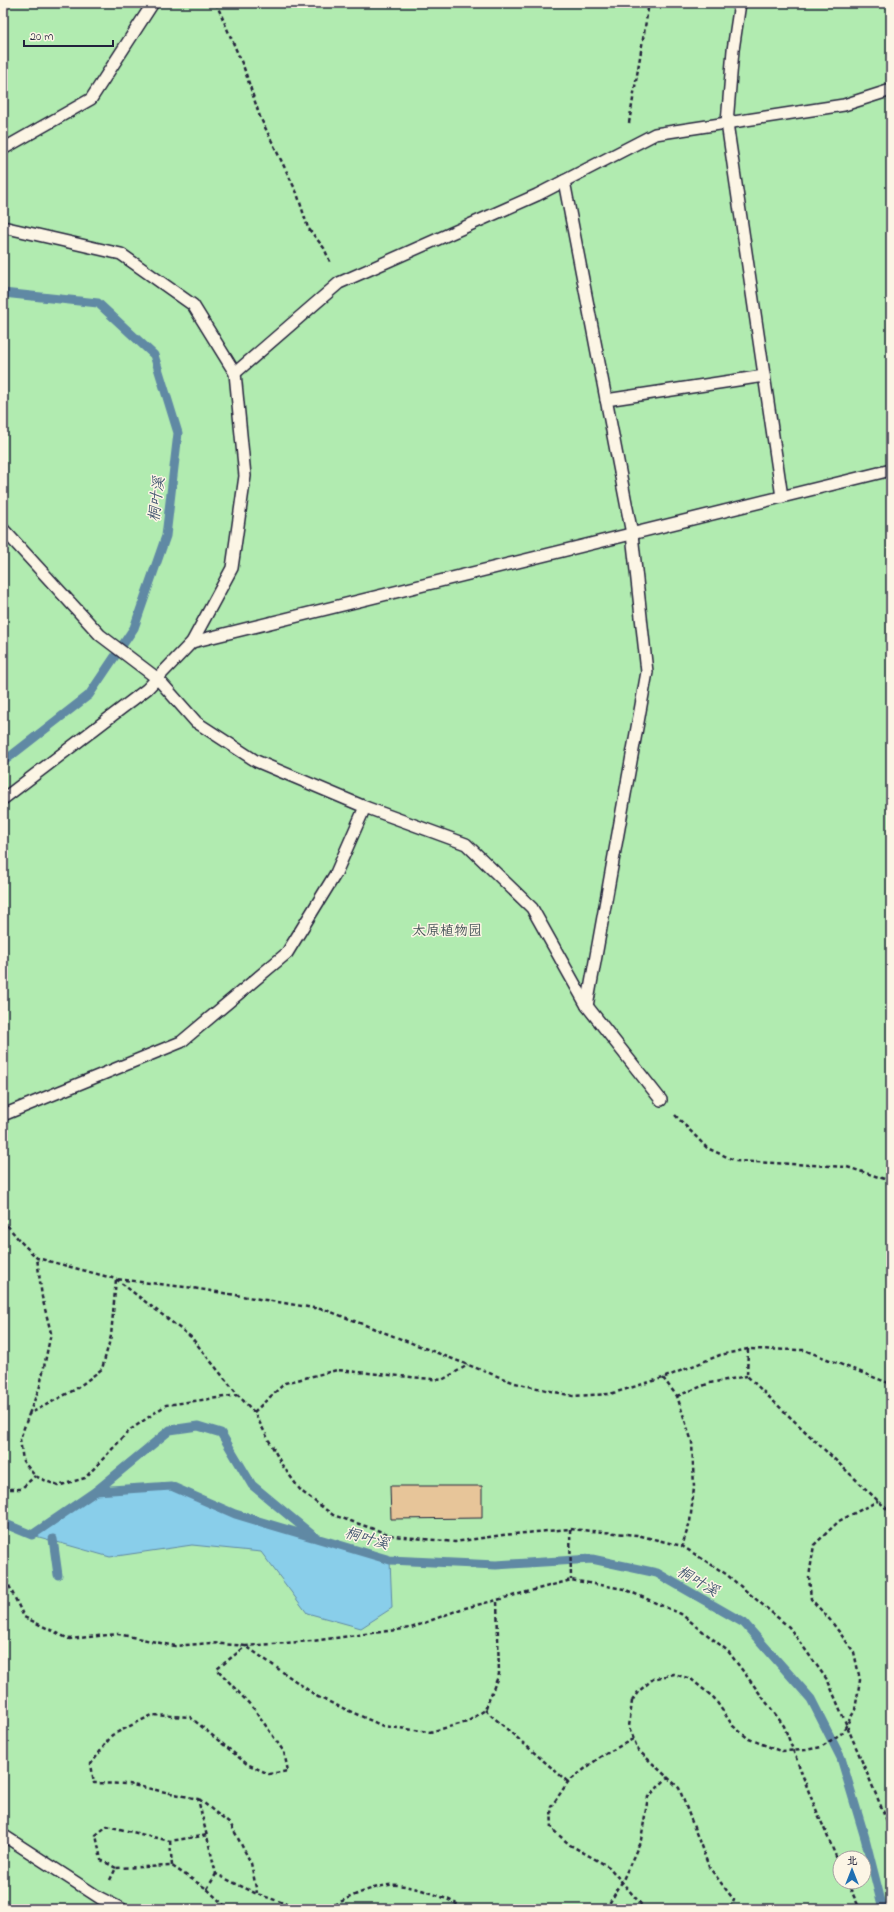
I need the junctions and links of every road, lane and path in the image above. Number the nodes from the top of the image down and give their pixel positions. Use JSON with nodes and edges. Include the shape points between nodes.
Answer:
{"nodes":[{"id":1,"x":153,"y":3,"type":"edge"},
{"id":2,"x":216,"y":3,"type":"edge"},
{"id":3,"x":649,"y":3,"type":"edge"},
{"id":4,"x":740,"y":3,"type":"edge"},
{"id":5,"x":891,"y":90,"type":"edge"},
{"id":6,"x":727,"y":123,"type":"junction"},
{"id":7,"x":3,"y":149,"type":"edge"},
{"id":8,"x":625,"y":150,"type":"junction"},
{"id":9,"x":564,"y":181,"type":"junction"},
{"id":10,"x":3,"y":227,"type":"edge"},
{"id":11,"x":339,"y":283,"type":"junction"},
{"id":12,"x":235,"y":373,"type":"junction"},
{"id":13,"x":764,"y":376,"type":"junction"},
{"id":14,"x":606,"y":400,"type":"junction"},
{"id":15,"x":891,"y":470,"type":"edge"},
{"id":16,"x":782,"y":497,"type":"junction"},
{"id":17,"x":3,"y":529,"type":"edge"},
{"id":18,"x":632,"y":534,"type":"junction"},
{"id":19,"x":192,"y":642,"type":"junction"},
{"id":20,"x":158,"y":679,"type":"junction"},
{"id":21,"x":3,"y":800,"type":"edge"},
{"id":22,"x":365,"y":807,"type":"junction"},
{"id":23,"x":587,"y":1006,"type":"junction"},
{"id":24,"x":660,"y":1100,"type":"joint"},
{"id":25,"x":3,"y":1115,"type":"edge"},
{"id":26,"x":891,"y":1181,"type":"edge"},
{"id":27,"x":3,"y":1220,"type":"edge"},
{"id":28,"x":37,"y":1258,"type":"junction"},
{"id":29,"x":116,"y":1279,"type":"junction"},
{"id":30,"x":748,"y":1349,"type":"junction"},
{"id":31,"x":468,"y":1365,"type":"junction"},
{"id":32,"x":747,"y":1376,"type":"junction"},
{"id":33,"x":662,"y":1378,"type":"junction"},
{"id":34,"x":891,"y":1384,"type":"edge"},
{"id":35,"x":238,"y":1395,"type":"junction"},
{"id":36,"x":677,"y":1396,"type":"junction"},
{"id":37,"x":254,"y":1412,"type":"junction"},
{"id":38,"x":29,"y":1414,"type":"junction"},
{"id":39,"x":35,"y":1476,"type":"junction"},
{"id":40,"x":3,"y":1489,"type":"edge"},
{"id":41,"x":878,"y":1501,"type":"junction"},
{"id":42,"x":891,"y":1514,"type":"edge"},
{"id":43,"x":570,"y":1529,"type":"junction"},
{"id":44,"x":682,"y":1546,"type":"junction"},
{"id":45,"x":3,"y":1573,"type":"edge"},
{"id":46,"x":571,"y":1580,"type":"junction"},
{"id":47,"x":497,"y":1600,"type":"junction"},
{"id":48,"x":246,"y":1646,"type":"junction"},
{"id":49,"x":485,"y":1710,"type":"junction"},
{"id":50,"x":634,"y":1738,"type":"junction"},
{"id":51,"x":668,"y":1777,"type":"junction"},
{"id":52,"x":568,"y":1782,"type":"junction"},
{"id":53,"x":198,"y":1799,"type":"junction"},
{"id":54,"x":891,"y":1830,"type":"edge"},
{"id":55,"x":3,"y":1835,"type":"edge"},
{"id":56,"x":208,"y":1835,"type":"junction"},
{"id":57,"x":170,"y":1841,"type":"junction"},
{"id":58,"x":833,"y":1850,"type":"edge"},
{"id":59,"x":172,"y":1866,"type":"junction"},
{"id":60,"x":116,"y":1868,"type":"junction"},
{"id":61,"x":216,"y":1874,"type":"junction"},
{"id":62,"x":622,"y":1882,"type":"junction"},
{"id":63,"x":207,"y":1889,"type":"junction"},
{"id":64,"x":851,"y":1890,"type":"edge"},
{"id":65,"x":257,"y":1894,"type":"junction"},
{"id":66,"x":100,"y":1898,"type":"junction"},
{"id":67,"x":287,"y":1904,"type":"junction"},
{"id":68,"x":122,"y":1909,"type":"edge"},
{"id":69,"x":228,"y":1909,"type":"edge"},
{"id":70,"x":284,"y":1909,"type":"edge"},
{"id":71,"x":302,"y":1909,"type":"edge"},
{"id":72,"x":329,"y":1909,"type":"edge"},
{"id":73,"x":465,"y":1909,"type":"edge"},
{"id":74,"x":606,"y":1909,"type":"edge"},
{"id":75,"x":645,"y":1909,"type":"edge"},
{"id":76,"x":730,"y":1909,"type":"edge"},
{"id":77,"x":860,"y":1909,"type":"edge"}],
"edges":[{"from":1,"to":7,"type":"lane","via":[[91,99]]},
{"from":2,"to":11,"type":"path","via":[[244,68],[260,117],[297,193],[308,228],[324,248]]},
{"from":3,"to":8,"type":"path"},
{"from":4,"to":6,"type":"lane"},
{"from":5,"to":6,"type":"lane","via":[[844,105]]},
{"from":6,"to":8,"type":"lane","via":[[655,134]]},
{"from":6,"to":13,"type":"lane"},
{"from":8,"to":9,"type":"lane"},
{"from":9,"to":11,"type":"lane"},
{"from":9,"to":14,"type":"lane"},
{"from":10,"to":12,"type":"lane","via":[[121,254],[193,305]]},
{"from":11,"to":12,"type":"lane"},
{"from":12,"to":19,"type":"lane","via":[[245,476],[232,568]]},
{"from":13,"to":14,"type":"lane"},
{"from":13,"to":16,"type":"lane"},
{"from":14,"to":18,"type":"lane"},
{"from":15,"to":16,"type":"lane"},
{"from":16,"to":18,"type":"lane"},
{"from":17,"to":20,"type":"lane","via":[[100,635]]},
{"from":18,"to":19,"type":"lane"},
{"from":18,"to":23,"type":"lane","via":[[647,672]]},
{"from":19,"to":20,"type":"lane"},
{"from":20,"to":21,"type":"lane"},
{"from":20,"to":22,"type":"lane","via":[[196,722],[256,761]]},
{"from":22,"to":23,"type":"lane","via":[[466,844],[532,908]]},
{"from":22,"to":25,"type":"lane","via":[[336,874],[287,954],[181,1042]]},
{"from":23,"to":24,"type":"lane"},
{"from":24,"to":26,"type":"path","via":[[707,1148],[736,1161],[847,1167]]},
{"from":27,"to":28,"type":"path"},
{"from":28,"to":29,"type":"path"},
{"from":28,"to":38,"type":"path","via":[[42,1297],[51,1333],[40,1386]]},
{"from":29,"to":31,"type":"path","via":[[193,1288],[326,1310]]},
{"from":29,"to":35,"type":"path","via":[[191,1337]]},
{"from":29,"to":38,"type":"path","via":[[111,1336],[102,1369],[76,1390]]},
{"from":30,"to":32,"type":"path"},
{"from":30,"to":33,"type":"path","via":[[720,1355]]},
{"from":30,"to":34,"type":"path","via":[[804,1350]]},
{"from":31,"to":33,"type":"path","via":[[515,1382],[573,1396],[610,1394]]},
{"from":31,"to":37,"type":"path","via":[[442,1380],[338,1370],[285,1383]]},
{"from":32,"to":36,"type":"path","via":[[710,1382]]},
{"from":32,"to":41,"type":"path"},
{"from":33,"to":36,"type":"path"},
{"from":35,"to":37,"type":"path"},
{"from":35,"to":39,"type":"path","via":[[166,1405],[130,1430],[85,1478],[58,1486]]},
{"from":36,"to":44,"type":"path","via":[[692,1442],[694,1488],[690,1522]]},
{"from":37,"to":43,"type":"path","via":[[282,1465],[301,1491],[333,1515],[394,1536],[455,1542]]},
{"from":38,"to":39,"type":"path","via":[[20,1439],[23,1461]]},
{"from":39,"to":40,"type":"path","via":[[21,1489]]},
{"from":41,"to":42,"type":"path"},
{"from":41,"to":50,"type":"path","bridge":true,"via":[[839,1521],[814,1546],[809,1577],[811,1599],[832,1621],[854,1652],[860,1680],[855,1710],[842,1733],[820,1747],[780,1751],[749,1739],[734,1726],[714,1698],[691,1679],[674,1674],[653,1679],[632,1700],[629,1727]]},
{"from":43,"to":44,"type":"path","via":[[637,1535]]},
{"from":43,"to":46,"type":"path"},
{"from":44,"to":54,"type":"path","via":[[726,1574],[789,1627],[828,1681]]},
{"from":45,"to":48,"type":"path","via":[[24,1617],[68,1639],[118,1634],[175,1646],[211,1643]]},
{"from":46,"to":47,"type":"path"},
{"from":46,"to":58,"type":"path","via":[[624,1589],[681,1614],[728,1651],[784,1726]]},
{"from":47,"to":48,"type":"path","via":[[461,1609],[411,1628],[312,1641]]},
{"from":47,"to":49,"type":"path","via":[[499,1674]]},
{"from":48,"to":49,"type":"path","via":[[318,1697],[383,1726],[430,1732],[467,1722]]},
{"from":48,"to":53,"type":"path","via":[[217,1669],[255,1710],[284,1752],[288,1771],[269,1774],[247,1764],[190,1717],[152,1715],[112,1735],[91,1764],[94,1784],[128,1784]]},
{"from":49,"to":52,"type":"path"},
{"from":50,"to":51,"type":"path","via":[[638,1750]]},
{"from":50,"to":52,"type":"path","via":[[600,1757]]},
{"from":51,"to":62,"type":"path","via":[[648,1797],[641,1840]]},
{"from":51,"to":76,"type":"path","via":[[679,1788],[709,1867],[734,1900]]},
{"from":52,"to":62,"type":"path","via":[[551,1807],[552,1829],[570,1845],[609,1867]]},
{"from":53,"to":56,"type":"path"},
{"from":53,"to":65,"type":"path","via":[[231,1825],[251,1863]]},
{"from":55,"to":66,"type":"lane"},
{"from":56,"to":57,"type":"path"},
{"from":56,"to":61,"type":"path"},
{"from":57,"to":59,"type":"path"},
{"from":57,"to":60,"type":"path","via":[[106,1826],[96,1835],[101,1860]]},
{"from":59,"to":60,"type":"path"},
{"from":59,"to":63,"type":"path"},
{"from":60,"to":66,"type":"path"},
{"from":61,"to":63,"type":"path"},
{"from":61,"to":65,"type":"path"},
{"from":62,"to":74,"type":"path"},
{"from":62,"to":75,"type":"path"},
{"from":63,"to":69,"type":"path"},
{"from":64,"to":77,"type":"path"},
{"from":65,"to":67,"type":"path"},
{"from":66,"to":68,"type":"lane"},
{"from":67,"to":70,"type":"path"},
{"from":67,"to":71,"type":"path"},
{"from":72,"to":73,"type":"path","via":[[344,1898],[389,1885],[427,1891]]}]}
